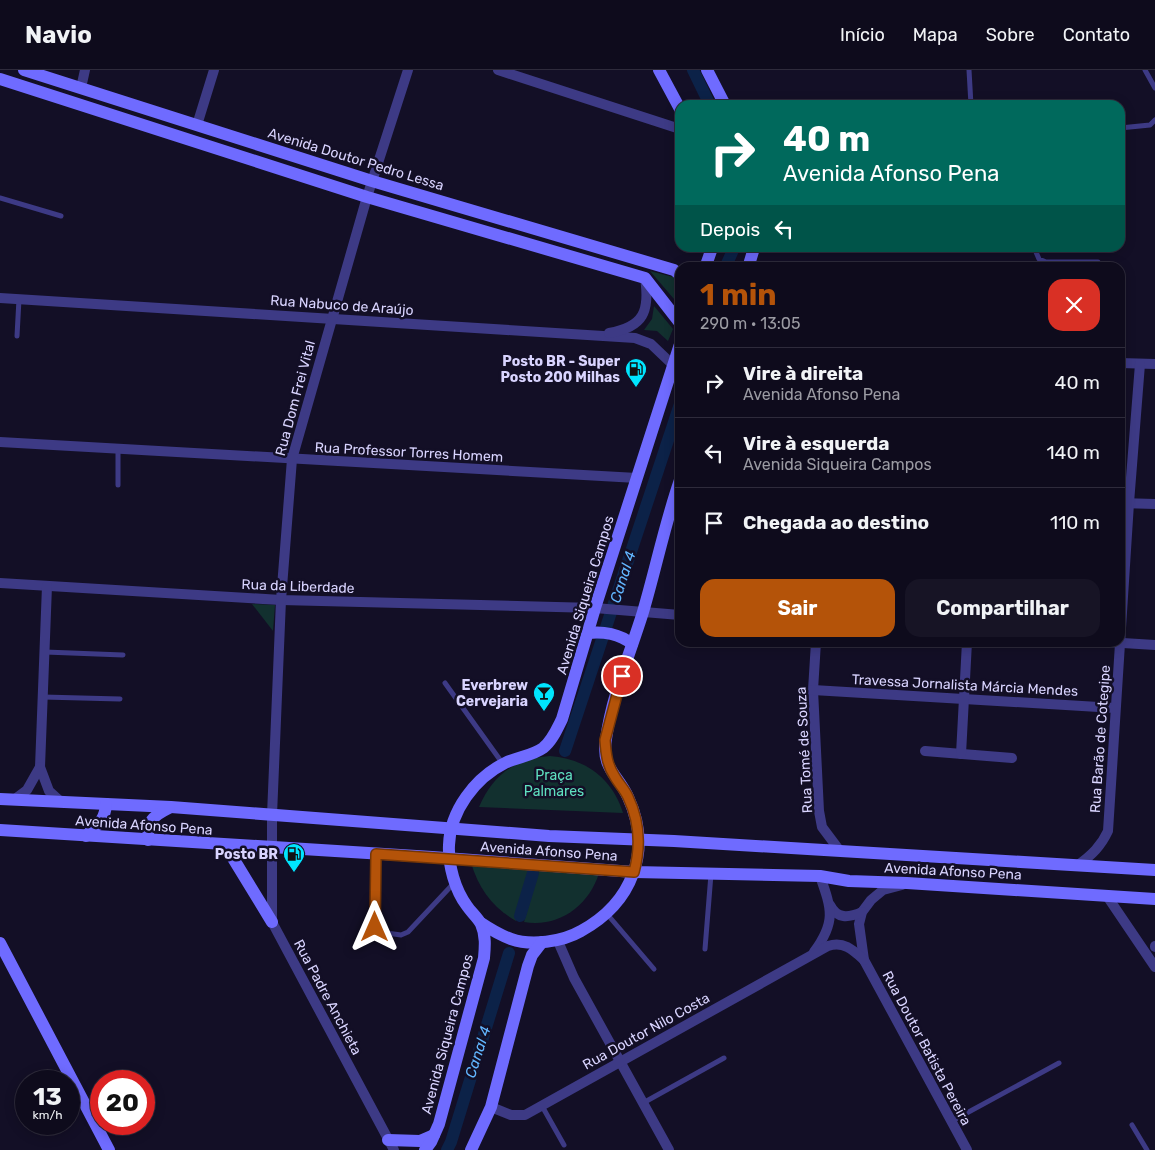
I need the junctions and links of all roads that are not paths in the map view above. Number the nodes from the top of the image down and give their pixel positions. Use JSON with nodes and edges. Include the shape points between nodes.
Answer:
{"nodes":[{"id":1,"x":24,"y":70,"type":"edge"},
{"id":2,"x":85,"y":70,"type":"edge"},
{"id":3,"x":214,"y":70,"type":"edge"},
{"id":4,"x":408,"y":70,"type":"edge"},
{"id":5,"x":498,"y":70,"type":"edge"},
{"id":6,"x":659,"y":70,"type":"edge"},
{"id":7,"x":706,"y":70,"type":"edge"},
{"id":8,"x":969,"y":70,"type":"edge"},
{"id":9,"x":1145,"y":70,"type":"edge"},
{"id":10,"x":0,"y":79,"type":"edge"},
{"id":11,"x":81,"y":88,"type":"junction"},
{"id":12,"x":1155,"y":88,"type":"edge"},
{"id":13,"x":675,"y":100,"type":"edge"},
{"id":14,"x":722,"y":100,"type":"edge"},
{"id":15,"x":971,"y":100,"type":"edge"},
{"id":16,"x":1155,"y":120,"type":"edge"},
{"id":17,"x":197,"y":125,"type":"junction"},
{"id":18,"x":675,"y":127,"type":"edge"},
{"id":19,"x":1125,"y":128,"type":"edge"},
{"id":20,"x":372,"y":181,"type":"junction"},
{"id":21,"x":367,"y":197,"type":"junction"},
{"id":22,"x":0,"y":198,"type":"edge"},
{"id":23,"x":61,"y":216,"type":"dead end"},
{"id":24,"x":1036,"y":252,"type":"edge"},
{"id":25,"x":1046,"y":262,"type":"edge"},
{"id":26,"x":1046,"y":262,"type":"edge"},
{"id":27,"x":1098,"y":262,"type":"dead end"},
{"id":28,"x":675,"y":271,"type":"edge"},
{"id":29,"x":645,"y":278,"type":"junction"},
{"id":30,"x":0,"y":298,"type":"edge"},
{"id":31,"x":19,"y":299,"type":"junction"},
{"id":32,"x":675,"y":317,"type":"edge"},
{"id":33,"x":331,"y":318,"type":"junction"},
{"id":34,"x":595,"y":335,"type":"junction"},
{"id":35,"x":18,"y":336,"type":"dead end"},
{"id":36,"x":675,"y":359,"type":"edge"},
{"id":37,"x":1125,"y":362,"type":"edge"},
{"id":38,"x":1140,"y":364,"type":"junction"},
{"id":39,"x":1155,"y":364,"type":"edge"},
{"id":40,"x":673,"y":365,"type":"junction"},
{"id":41,"x":0,"y":442,"type":"edge"},
{"id":42,"x":118,"y":448,"type":"junction"},
{"id":43,"x":292,"y":459,"type":"junction"},
{"id":44,"x":637,"y":478,"type":"junction"},
{"id":45,"x":118,"y":485,"type":"dead end"},
{"id":46,"x":1125,"y":494,"type":"edge"},
{"id":47,"x":675,"y":496,"type":"edge"},
{"id":48,"x":1125,"y":503,"type":"edge"},
{"id":49,"x":1155,"y":504,"type":"edge"},
{"id":50,"x":0,"y":583,"type":"edge"},
{"id":51,"x":47,"y":586,"type":"junction"},
{"id":52,"x":282,"y":600,"type":"junction"},
{"id":53,"x":600,"y":608,"type":"junction"},
{"id":54,"x":638,"y":611,"type":"junction"},
{"id":55,"x":675,"y":615,"type":"edge"},
{"id":56,"x":594,"y":632,"type":"junction"},
{"id":57,"x":628,"y":641,"type":"junction"},
{"id":58,"x":1125,"y":643,"type":"edge"},
{"id":59,"x":1155,"y":645,"type":"edge"},
{"id":60,"x":816,"y":647,"type":"edge"},
{"id":61,"x":967,"y":647,"type":"edge"},
{"id":62,"x":1120,"y":647,"type":"edge"},
{"id":63,"x":44,"y":652,"type":"junction"},
{"id":64,"x":123,"y":655,"type":"dead end"},
{"id":65,"x":445,"y":683,"type":"dead end"},
{"id":66,"x":813,"y":690,"type":"junction"},
{"id":67,"x":43,"y":697,"type":"junction"},
{"id":68,"x":964,"y":698,"type":"junction"},
{"id":69,"x":120,"y":699,"type":"dead end"},
{"id":70,"x":1115,"y":708,"type":"junction"},
{"id":71,"x":925,"y":751,"type":"dead end"},
{"id":72,"x":961,"y":754,"type":"junction"},
{"id":73,"x":1012,"y":758,"type":"dead end"},
{"id":74,"x":503,"y":764,"type":"junction"},
{"id":75,"x":40,"y":767,"type":"junction"},
{"id":76,"x":0,"y":799,"type":"edge"},
{"id":77,"x":15,"y":799,"type":"junction"},
{"id":78,"x":61,"y":802,"type":"junction"},
{"id":79,"x":106,"y":804,"type":"junction"},
{"id":80,"x":171,"y":807,"type":"junction"},
{"id":81,"x":272,"y":815,"type":"junction"},
{"id":82,"x":452,"y":828,"type":"junction"},
{"id":83,"x":0,"y":830,"type":"edge"},
{"id":84,"x":14,"y":831,"type":"junction"},
{"id":85,"x":86,"y":836,"type":"junction"},
{"id":86,"x":0,"y":839,"type":"edge"},
{"id":87,"x":148,"y":840,"type":"junction"},
{"id":88,"x":639,"y":840,"type":"junction"},
{"id":89,"x":225,"y":845,"type":"junction"},
{"id":90,"x":272,"y":848,"type":"junction"},
{"id":91,"x":840,"y":851,"type":"junction"},
{"id":92,"x":376,"y":854,"type":"junction"},
{"id":93,"x":449,"y":859,"type":"junction"},
{"id":94,"x":1078,"y":865,"type":"junction"},
{"id":95,"x":1155,"y":870,"type":"edge"},
{"id":96,"x":634,"y":872,"type":"junction"},
{"id":97,"x":711,"y":874,"type":"junction"},
{"id":98,"x":820,"y":876,"type":"junction"},
{"id":99,"x":455,"y":882,"type":"junction"},
{"id":100,"x":907,"y":883,"type":"junction"},
{"id":101,"x":1107,"y":896,"type":"junction"},
{"id":102,"x":1155,"y":899,"type":"edge"},
{"id":103,"x":829,"y":904,"type":"junction"},
{"id":104,"x":862,"y":912,"type":"junction"},
{"id":105,"x":606,"y":914,"type":"junction"},
{"id":106,"x":272,"y":922,"type":"junction"},
{"id":107,"x":480,"y":923,"type":"junction"},
{"id":108,"x":557,"y":939,"type":"junction"},
{"id":109,"x":536,"y":942,"type":"junction"},
{"id":110,"x":0,"y":943,"type":"edge"},
{"id":111,"x":705,"y":948,"type":"dead end"},
{"id":112,"x":812,"y":954,"type":"junction"},
{"id":113,"x":864,"y":960,"type":"junction"},
{"id":114,"x":1155,"y":968,"type":"edge"},
{"id":115,"x":654,"y":969,"type":"dead end"},
{"id":116,"x":724,"y":1058,"type":"dead end"},
{"id":117,"x":621,"y":1061,"type":"junction"},
{"id":118,"x":1059,"y":1063,"type":"dead end"},
{"id":119,"x":643,"y":1103,"type":"junction"},
{"id":120,"x":491,"y":1106,"type":"junction"},
{"id":121,"x":542,"y":1106,"type":"junction"},
{"id":122,"x":951,"y":1122,"type":"junction"},
{"id":123,"x":1132,"y":1125,"type":"dead end"},
{"id":124,"x":434,"y":1135,"type":"junction"},
{"id":125,"x":391,"y":1145,"type":"edge"},
{"id":126,"x":564,"y":1145,"type":"dead end"},
{"id":127,"x":110,"y":1150,"type":"edge"},
{"id":128,"x":425,"y":1150,"type":"edge"},
{"id":129,"x":471,"y":1150,"type":"edge"},
{"id":130,"x":669,"y":1150,"type":"edge"},
{"id":131,"x":966,"y":1150,"type":"edge"},
{"id":132,"x":1147,"y":1150,"type":"edge"}],
"edges":[{"from":1,"to":11,"type":"main road","name":"Avenida Doutor Pedro Lessa"},
{"from":2,"to":11,"type":"street"},
{"from":3,"to":17,"type":"street"},
{"from":4,"to":20,"type":"street","name":"Rua Dom Frei Vital"},
{"from":5,"to":18,"type":"street"},
{"from":6,"to":13,"type":"main road"},
{"from":7,"to":14,"type":"main road"},
{"from":8,"to":15,"type":"lane"},
{"from":9,"to":12,"type":"lane"},
{"from":10,"to":21,"type":"main road"},
{"from":11,"to":17,"type":"main road","name":"Avenida Doutor Pedro Lessa"},
{"from":16,"to":19,"type":"lane","via":[[1150,125]]},
{"from":17,"to":20,"type":"main road","name":"Avenida Doutor Pedro Lessa"},
{"from":20,"to":21,"type":"street","name":"Rua Dom Frei Vital"},
{"from":20,"to":28,"type":"main road","name":"Avenida Doutor Pedro Lessa"},
{"from":21,"to":29,"type":"main road"},
{"from":21,"to":33,"type":"street","name":"Rua Dom Frei Vital"},
{"from":22,"to":23,"type":"lane"},
{"from":24,"to":25,"type":"lane","via":[[1039,259]]},
{"from":26,"to":27,"type":"lane"},
{"from":29,"to":32,"type":"main road"},
{"from":29,"to":34,"type":"street","via":[[647,301],[638,322]]},
{"from":30,"to":31,"type":"street","name":"Rua Nabuco de Araújo"},
{"from":31,"to":33,"type":"street","name":"Rua Nabuco de Araújo"},
{"from":31,"to":35,"type":"lane"},
{"from":33,"to":34,"type":"street","name":"Rua Nabuco de Araújo"},
{"from":33,"to":43,"type":"street","name":"Rua Dom Frei Vital"},
{"from":34,"to":40,"type":"street","name":"Rua Nabuco de Araújo","via":[[644,340]]},
{"from":36,"to":40,"type":"main road","name":"Avenida Siqueira Campos"},
{"from":37,"to":38,"type":"street"},
{"from":38,"to":39,"type":"street"},
{"from":38,"to":46,"type":"street","name":"Rua Barão de Cotegipe"},
{"from":40,"to":44,"type":"main road","name":"Avenida Siqueira Campos"},
{"from":41,"to":42,"type":"street","name":"Rua Professor Torres Homem"},
{"from":42,"to":43,"type":"street","name":"Rua Professor Torres Homem"},
{"from":42,"to":45,"type":"lane"},
{"from":43,"to":44,"type":"street","name":"Rua Professor Torres Homem"},
{"from":43,"to":52,"type":"street","name":"Rua Dom Frei Vital"},
{"from":44,"to":53,"type":"main road","name":"Avenida Siqueira Campos"},
{"from":47,"to":54,"type":"main road"},
{"from":48,"to":49,"type":"street"},
{"from":50,"to":51,"type":"street","name":"Rua da Liberdade"},
{"from":51,"to":52,"type":"street","name":"Rua da Liberdade"},
{"from":51,"to":63,"type":"street"},
{"from":52,"to":53,"type":"street","name":"Rua da Liberdade"},
{"from":52,"to":81,"type":"street","name":"Rua Dom Frei Vital"},
{"from":53,"to":54,"type":"street","name":"Rua da Liberdade"},
{"from":53,"to":56,"type":"main road","name":"Avenida Siqueira Campos"},
{"from":54,"to":55,"type":"street"},
{"from":54,"to":57,"type":"main road"},
{"from":56,"to":57,"type":"main road"},
{"from":56,"to":74,"type":"main road","name":"Avenida Siqueira Campos","via":[[552,738],[535,753]]},
{"from":57,"to":88,"type":"main road","via":[[605,740],[606,762],[636,816]]},
{"from":58,"to":59,"type":"street"},
{"from":60,"to":66,"type":"street","name":"Rua Tomé de Souza"},
{"from":61,"to":68,"type":"street"},
{"from":62,"to":70,"type":"street","name":"Rua Barão de Cotegipe"},
{"from":63,"to":64,"type":"lane"},
{"from":63,"to":67,"type":"street"},
{"from":65,"to":74,"type":"lane"},
{"from":66,"to":68,"type":"street","name":"Travessa Jornalista Márcia Mendes"},
{"from":66,"to":91,"type":"street","name":"Rua Tomé de Souza","via":[[819,811],[822,827]]},
{"from":67,"to":69,"type":"lane"},
{"from":67,"to":75,"type":"street"},
{"from":68,"to":70,"type":"street","name":"Travessa Jornalista Márcia Mendes"},
{"from":68,"to":72,"type":"street"},
{"from":70,"to":94,"type":"street","name":"Rua Barão de Cotegipe","via":[[1108,831],[1102,844]]},
{"from":71,"to":72,"type":"street"},
{"from":72,"to":73,"type":"street"},
{"from":74,"to":82,"type":"main road","name":"Avenida Siqueira Campos","via":[[476,784],[462,804]]},
{"from":75,"to":77,"type":"street","via":[[27,790]]},
{"from":75,"to":78,"type":"street","via":[[49,791]]},
{"from":76,"to":77,"type":"main road","name":"Avenida Afonso Pena"},
{"from":77,"to":78,"type":"main road","name":"Avenida Afonso Pena"},
{"from":78,"to":79,"type":"main road","name":"Avenida Afonso Pena"},
{"from":79,"to":80,"type":"main road","name":"Avenida Afonso Pena"},
{"from":79,"to":85,"type":"main road","via":[[102,821]]},
{"from":80,"to":81,"type":"main road","name":"Avenida Afonso Pena"},
{"from":80,"to":87,"type":"main road","via":[[152,819]]},
{"from":81,"to":82,"type":"main road","name":"Avenida Afonso Pena"},
{"from":81,"to":90,"type":"street","name":"Rua Padre Anchieta"},
{"from":82,"to":88,"type":"main road","name":"Avenida Afonso Pena"},
{"from":82,"to":93,"type":"main road","name":"Avenida Siqueira Campos"},
{"from":83,"to":84,"type":"main road","name":"Avenida Afonso Pena"},
{"from":84,"to":85,"type":"main road","name":"Avenida Afonso Pena"},
{"from":84,"to":86,"type":"main road"},
{"from":85,"to":87,"type":"main road","name":"Avenida Afonso Pena"},
{"from":87,"to":89,"type":"main road","name":"Avenida Afonso Pena"},
{"from":88,"to":91,"type":"main road","name":"Avenida Afonso Pena"},
{"from":88,"to":96,"type":"main road"},
{"from":89,"to":90,"type":"main road","name":"Avenida Afonso Pena"},
{"from":89,"to":106,"type":"main road"},
{"from":90,"to":92,"type":"main road","name":"Avenida Afonso Pena"},
{"from":90,"to":106,"type":"street","name":"Rua Padre Anchieta"},
{"from":91,"to":94,"type":"main road","name":"Avenida Afonso Pena"},
{"from":92,"to":93,"type":"main road","name":"Avenida Afonso Pena"},
{"from":92,"to":99,"type":"lane","via":[[374,925],[379,932],[401,935],[408,932]]},
{"from":93,"to":96,"type":"main road","name":"Avenida Afonso Pena"},
{"from":93,"to":99,"type":"main road","name":"Avenida Siqueira Campos"},
{"from":94,"to":95,"type":"main road","name":"Avenida Afonso Pena"},
{"from":96,"to":97,"type":"main road","name":"Avenida Afonso Pena"},
{"from":96,"to":105,"type":"main road","via":[[625,892]]},
{"from":97,"to":98,"type":"main road","name":"Avenida Afonso Pena"},
{"from":97,"to":111,"type":"lane"},
{"from":98,"to":100,"type":"main road","name":"Avenida Afonso Pena","via":[[849,881]]},
{"from":98,"to":103,"type":"street"},
{"from":99,"to":107,"type":"main road","name":"Avenida Siqueira Campos","via":[[465,904]]},
{"from":100,"to":101,"type":"main road","name":"Avenida Afonso Pena"},
{"from":100,"to":104,"type":"street","via":[[883,890]]},
{"from":101,"to":102,"type":"main road","name":"Avenida Afonso Pena"},
{"from":101,"to":114,"type":"street"},
{"from":103,"to":104,"type":"street","via":[[833,912],[843,917]]},
{"from":103,"to":112,"type":"street","via":[[828,931]]},
{"from":104,"to":113,"type":"street","name":"Rua Doutor Batista Pereira","via":[[858,924]]},
{"from":105,"to":108,"type":"main road","via":[[577,933]]},
{"from":105,"to":115,"type":"lane"},
{"from":106,"to":125,"type":"street","name":"Rua Padre Anchieta"},
{"from":107,"to":109,"type":"main road","via":[[511,939]]},
{"from":107,"to":124,"type":"main road","name":"Avenida Siqueira Campos","via":[[485,941],[484,958]]},
{"from":108,"to":109,"type":"main road"},
{"from":108,"to":117,"type":"street","via":[[574,978]]},
{"from":109,"to":120,"type":"main road"},
{"from":110,"to":127,"type":"main road"},
{"from":112,"to":113,"type":"street","name":"Rua Doutor Batista Pereira","via":[[835,944],[852,949]]},
{"from":112,"to":117,"type":"street","name":"Rua Doutor Nilo Costa"},
{"from":113,"to":122,"type":"street","name":"Rua Doutor Batista Pereira"},
{"from":116,"to":119,"type":"lane"},
{"from":117,"to":119,"type":"street"},
{"from":117,"to":121,"type":"street","name":"Rua Doutor Nilo Costa"},
{"from":118,"to":122,"type":"lane"},
{"from":119,"to":130,"type":"street"},
{"from":120,"to":121,"type":"street","name":"Rua Doutor Nilo Costa","via":[[511,1115],[525,1115]]},
{"from":120,"to":129,"type":"main road"},
{"from":121,"to":126,"type":"lane"},
{"from":122,"to":131,"type":"street","name":"Rua Doutor Batista Pereira"},
{"from":123,"to":132,"type":"lane"},
{"from":124,"to":125,"type":"main road"},
{"from":124,"to":128,"type":"main road","name":"Avenida Siqueira Campos"}]}
